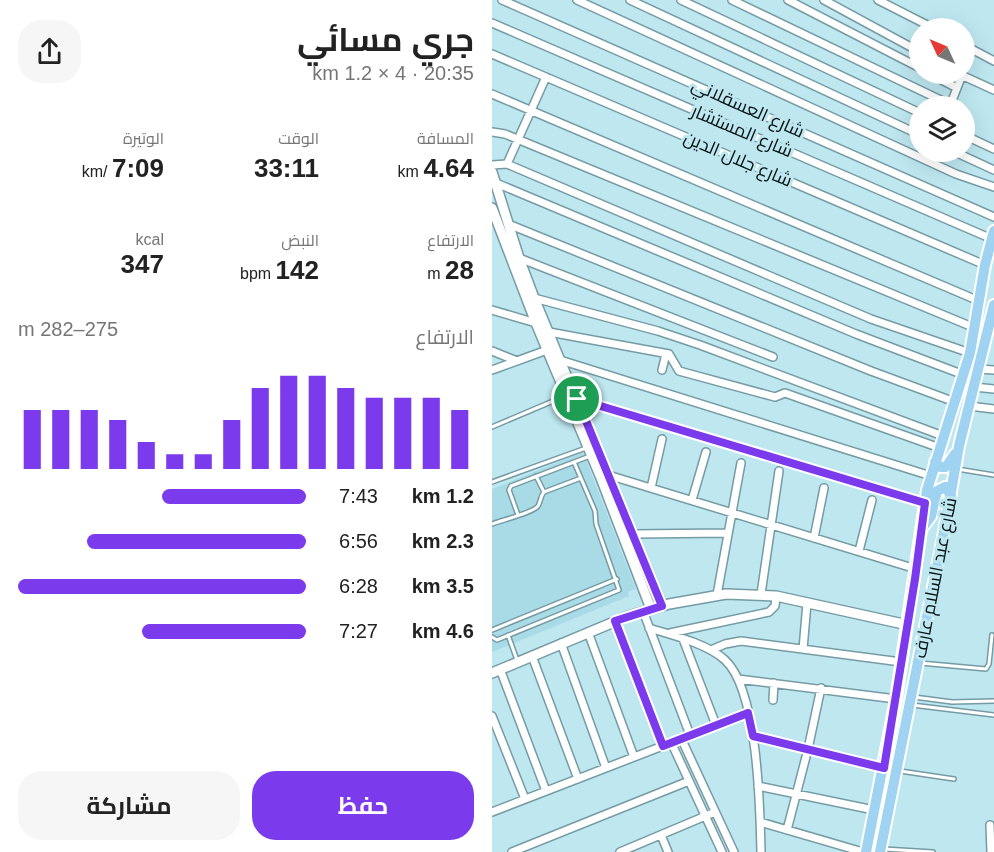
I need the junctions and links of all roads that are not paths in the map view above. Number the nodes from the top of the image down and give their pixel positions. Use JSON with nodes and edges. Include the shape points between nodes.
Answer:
{"nodes":[{"id":1,"x":502,"y":0,"type":"edge"},
{"id":2,"x":577,"y":0,"type":"edge"},
{"id":3,"x":630,"y":0,"type":"edge"},
{"id":4,"x":681,"y":0,"type":"edge"},
{"id":5,"x":732,"y":0,"type":"edge"},
{"id":6,"x":788,"y":0,"type":"edge"},
{"id":7,"x":824,"y":0,"type":"edge"},
{"id":8,"x":878,"y":0,"type":"edge"},
{"id":9,"x":913,"y":18,"type":"edge"},
{"id":10,"x":492,"y":23,"type":"edge"},
{"id":11,"x":909,"y":46,"type":"edge"},
{"id":12,"x":975,"y":50,"type":"edge"},
{"id":13,"x":492,"y":54,"type":"edge"},
{"id":14,"x":994,"y":60,"type":"edge"},
{"id":15,"x":909,"y":62,"type":"edge"},
{"id":16,"x":546,"y":77,"type":"junction"},
{"id":17,"x":975,"y":81,"type":"edge"},
{"id":18,"x":949,"y":84,"type":"edge"},
{"id":19,"x":958,"y":84,"type":"edge"},
{"id":20,"x":957,"y":88,"type":"junction"},
{"id":21,"x":994,"y":90,"type":"edge"},
{"id":22,"x":492,"y":94,"type":"edge"},
{"id":23,"x":929,"y":96,"type":"edge"},
{"id":24,"x":954,"y":96,"type":"edge"},
{"id":25,"x":909,"y":109,"type":"edge"},
{"id":26,"x":531,"y":111,"type":"junction"},
{"id":27,"x":909,"y":130,"type":"edge"},
{"id":28,"x":492,"y":132,"type":"edge"},
{"id":29,"x":519,"y":140,"type":"junction"},
{"id":30,"x":975,"y":140,"type":"edge"},
{"id":31,"x":994,"y":149,"type":"edge"},
{"id":32,"x":975,"y":161,"type":"edge"},
{"id":33,"x":507,"y":164,"type":"junction"},
{"id":34,"x":492,"y":165,"type":"edge"},
{"id":35,"x":994,"y":170,"type":"edge"},
{"id":36,"x":492,"y":172,"type":"edge"},
{"id":37,"x":496,"y":183,"type":"junction"},
{"id":38,"x":994,"y":188,"type":"edge"},
{"id":39,"x":497,"y":200,"type":"edge"},
{"id":40,"x":492,"y":208,"type":"edge"},
{"id":41,"x":994,"y":216,"type":"edge"},
{"id":42,"x":500,"y":228,"type":"edge"},
{"id":43,"x":993,"y":235,"type":"edge"},
{"id":44,"x":519,"y":258,"type":"junction"},
{"id":45,"x":985,"y":265,"type":"junction"},
{"id":46,"x":534,"y":298,"type":"junction"},
{"id":47,"x":979,"y":301,"type":"junction"},
{"id":48,"x":994,"y":305,"type":"edge"},
{"id":49,"x":492,"y":310,"type":"edge"},
{"id":50,"x":536,"y":323,"type":"junction"},
{"id":51,"x":975,"y":328,"type":"junction"},
{"id":52,"x":549,"y":332,"type":"junction"},
{"id":53,"x":990,"y":342,"type":"edge"},
{"id":54,"x":547,"y":350,"type":"junction"},
{"id":55,"x":492,"y":351,"type":"edge"},
{"id":56,"x":970,"y":353,"type":"junction"},
{"id":57,"x":666,"y":354,"type":"junction"},
{"id":58,"x":772,"y":357,"type":"dead end"},
{"id":59,"x":560,"y":360,"type":"junction"},
{"id":60,"x":517,"y":361,"type":"junction"},
{"id":61,"x":978,"y":369,"type":"junction"},
{"id":62,"x":492,"y":370,"type":"edge"},
{"id":63,"x":662,"y":370,"type":"dead end"},
{"id":64,"x":994,"y":370,"type":"edge"},
{"id":65,"x":964,"y":375,"type":"junction"},
{"id":66,"x":974,"y":387,"type":"junction"},
{"id":67,"x":994,"y":389,"type":"edge"},
{"id":68,"x":566,"y":396,"type":"junction"},
{"id":69,"x":577,"y":399,"type":"junction"},
{"id":70,"x":955,"y":402,"type":"junction"},
{"id":71,"x":969,"y":406,"type":"junction"},
{"id":72,"x":994,"y":410,"type":"edge"},
{"id":73,"x":492,"y":427,"type":"edge"},
{"id":74,"x":943,"y":436,"type":"junction"},
{"id":75,"x":662,"y":439,"type":"dead end"},
{"id":76,"x":959,"y":446,"type":"junction"},
{"id":77,"x":940,"y":448,"type":"junction"},
{"id":78,"x":590,"y":452,"type":"junction"},
{"id":79,"x":706,"y":452,"type":"dead end"},
{"id":80,"x":574,"y":462,"type":"junction"},
{"id":81,"x":935,"y":462,"type":"junction"},
{"id":82,"x":741,"y":463,"type":"dead end"},
{"id":83,"x":955,"y":469,"type":"junction"},
{"id":84,"x":779,"y":471,"type":"dead end"},
{"id":85,"x":609,"y":475,"type":"junction"},
{"id":86,"x":994,"y":475,"type":"edge"},
{"id":87,"x":536,"y":476,"type":"junction"},
{"id":88,"x":931,"y":476,"type":"junction"},
{"id":89,"x":582,"y":478,"type":"junction"},
{"id":90,"x":492,"y":482,"type":"edge"},
{"id":91,"x":651,"y":488,"type":"junction"},
{"id":92,"x":824,"y":488,"type":"dead end"},
{"id":93,"x":544,"y":492,"type":"junction"},
{"id":94,"x":951,"y":495,"type":"junction"},
{"id":95,"x":692,"y":500,"type":"junction"},
{"id":96,"x":872,"y":500,"type":"dead end"},
{"id":97,"x":925,"y":503,"type":"junction"},
{"id":98,"x":732,"y":512,"type":"junction"},
{"id":99,"x":518,"y":515,"type":"junction"},
{"id":100,"x":492,"y":524,"type":"edge"},
{"id":101,"x":771,"y":524,"type":"junction"},
{"id":102,"x":922,"y":527,"type":"junction"},
{"id":103,"x":728,"y":533,"type":"junction"},
{"id":104,"x":633,"y":534,"type":"junction"},
{"id":105,"x":814,"y":538,"type":"junction"},
{"id":106,"x":859,"y":551,"type":"junction"},
{"id":107,"x":916,"y":569,"type":"junction"},
{"id":108,"x":617,"y":579,"type":"junction"},
{"id":109,"x":761,"y":594,"type":"junction"},
{"id":110,"x":717,"y":595,"type":"junction"},
{"id":111,"x":776,"y":596,"type":"junction"},
{"id":112,"x":807,"y":603,"type":"junction"},
{"id":113,"x":662,"y":606,"type":"junction"},
{"id":114,"x":647,"y":610,"type":"junction"},
{"id":115,"x":615,"y":621,"type":"junction"},
{"id":116,"x":908,"y":625,"type":"junction"},
{"id":117,"x":649,"y":628,"type":"junction"},
{"id":118,"x":492,"y":630,"type":"edge"},
{"id":119,"x":588,"y":632,"type":"junction"},
{"id":120,"x":668,"y":634,"type":"junction"},
{"id":121,"x":992,"y":635,"type":"dead end"},
{"id":122,"x":508,"y":636,"type":"junction"},
{"id":123,"x":492,"y":637,"type":"edge"},
{"id":124,"x":683,"y":639,"type":"junction"},
{"id":125,"x":561,"y":643,"type":"junction"},
{"id":126,"x":803,"y":649,"type":"junction"},
{"id":127,"x":711,"y":650,"type":"junction"},
{"id":128,"x":532,"y":656,"type":"junction"},
{"id":129,"x":518,"y":662,"type":"junction"},
{"id":130,"x":901,"y":662,"type":"junction"},
{"id":131,"x":918,"y":663,"type":"junction"},
{"id":132,"x":496,"y":671,"type":"edge"},
{"id":133,"x":738,"y":679,"type":"junction"},
{"id":134,"x":774,"y":683,"type":"junction"},
{"id":135,"x":821,"y":688,"type":"junction"},
{"id":136,"x":896,"y":699,"type":"junction"},
{"id":137,"x":773,"y":700,"type":"dead end"},
{"id":138,"x":911,"y":701,"type":"junction"},
{"id":139,"x":994,"y":701,"type":"edge"},
{"id":140,"x":748,"y":713,"type":"junction"},
{"id":141,"x":994,"y":715,"type":"edge"},
{"id":142,"x":492,"y":716,"type":"edge"},
{"id":143,"x":716,"y":725,"type":"junction"},
{"id":144,"x":690,"y":735,"type":"junction"},
{"id":145,"x":753,"y":736,"type":"junction"},
{"id":146,"x":681,"y":738,"type":"junction"},
{"id":147,"x":671,"y":742,"type":"junction"},
{"id":148,"x":663,"y":746,"type":"junction"},
{"id":149,"x":808,"y":749,"type":"junction"},
{"id":150,"x":634,"y":757,"type":"junction"},
{"id":151,"x":606,"y":768,"type":"junction"},
{"id":152,"x":884,"y":768,"type":"junction"},
{"id":153,"x":897,"y":771,"type":"junction"},
{"id":154,"x":578,"y":779,"type":"junction"},
{"id":155,"x":954,"y":779,"type":"dead end"},
{"id":156,"x":689,"y":780,"type":"junction"},
{"id":157,"x":758,"y":786,"type":"junction"},
{"id":158,"x":546,"y":791,"type":"junction"},
{"id":159,"x":797,"y":793,"type":"junction"},
{"id":160,"x":525,"y":800,"type":"junction"},
{"id":161,"x":492,"y":802,"type":"edge"},
{"id":162,"x":874,"y":810,"type":"junction"},
{"id":163,"x":494,"y":812,"type":"edge"},
{"id":164,"x":715,"y":812,"type":"junction"},
{"id":165,"x":705,"y":816,"type":"junction"},
{"id":166,"x":760,"y":822,"type":"junction"},
{"id":167,"x":990,"y":825,"type":"dead end"},
{"id":168,"x":787,"y":830,"type":"junction"},
{"id":169,"x":660,"y":835,"type":"junction"},
{"id":170,"x":881,"y":850,"type":"edge"},
{"id":171,"x":512,"y":852,"type":"edge"},
{"id":172,"x":620,"y":852,"type":"edge"},
{"id":173,"x":668,"y":852,"type":"edge"},
{"id":174,"x":722,"y":852,"type":"edge"},
{"id":175,"x":734,"y":852,"type":"edge"},
{"id":176,"x":761,"y":852,"type":"edge"},
{"id":177,"x":865,"y":852,"type":"edge"},
{"id":178,"x":933,"y":852,"type":"edge"},
{"id":179,"x":991,"y":852,"type":"edge"}],
"edges":[{"from":1,"to":41,"type":"street","name":"شارع العسقلاني"},
{"from":2,"to":38,"type":"street"},
{"from":3,"to":27,"type":"street"},
{"from":4,"to":25,"type":"street"},
{"from":5,"to":23,"type":"street"},
{"from":6,"to":15,"type":"street"},
{"from":7,"to":11,"type":"street"},
{"from":8,"to":9,"type":"street"},
{"from":10,"to":43,"type":"street","name":"شارع المستشار"},
{"from":12,"to":14,"type":"street"},
{"from":13,"to":16,"type":"street","name":"شارع جلال الدين"},
{"from":16,"to":26,"type":"street"},
{"from":16,"to":45,"type":"street","name":"شارع جلال الدين"},
{"from":17,"to":21,"type":"street"},
{"from":18,"to":20,"type":"street"},
{"from":19,"to":20,"type":"street"},
{"from":20,"to":24,"type":"street"},
{"from":22,"to":26,"type":"street"},
{"from":26,"to":29,"type":"street"},
{"from":26,"to":47,"type":"street"},
{"from":28,"to":29,"type":"street"},
{"from":29,"to":33,"type":"street"},
{"from":29,"to":51,"type":"street"},
{"from":30,"to":31,"type":"street"},
{"from":32,"to":35,"type":"street"},
{"from":33,"to":34,"type":"street"},
{"from":33,"to":56,"type":"street","via":[[871,319]]},
{"from":36,"to":37,"type":"main road"},
{"from":37,"to":39,"type":"main road"},
{"from":37,"to":65,"type":"street","via":[[856,334]]},
{"from":39,"to":42,"type":"main road"},
{"from":40,"to":42,"type":"main road"},
{"from":42,"to":44,"type":"main road"},
{"from":42,"to":50,"type":"main road"},
{"from":42,"to":70,"type":"street"},
{"from":43,"to":45,"type":"main road","name":"شارع عبد السلام عارف"},
{"from":44,"to":46,"type":"main road"},
{"from":44,"to":58,"type":"street"},
{"from":45,"to":47,"type":"main road","name":"شارع عبد السلام عارف"},
{"from":46,"to":52,"type":"main road"},
{"from":46,"to":74,"type":"street","via":[[700,345]]},
{"from":47,"to":51,"type":"main road","name":"شارع عبد السلام عارف"},
{"from":48,"to":53,"type":"main road","name":"شارع عبد السلام عارف"},
{"from":49,"to":50,"type":"street"},
{"from":50,"to":54,"type":"main road"},
{"from":51,"to":56,"type":"main road","name":"شارع عبد السلام عارف"},
{"from":52,"to":57,"type":"street"},
{"from":52,"to":59,"type":"main road"},
{"from":53,"to":61,"type":"main road","name":"شارع عبد السلام عارف"},
{"from":54,"to":60,"type":"street"},
{"from":54,"to":68,"type":"main road"},
{"from":55,"to":60,"type":"street"},
{"from":56,"to":65,"type":"main road","name":"شارع عبد السلام عارف"},
{"from":57,"to":63,"type":"street"},
{"from":57,"to":77,"type":"street","via":[[679,370],[775,397],[784,393]]},
{"from":59,"to":69,"type":"main road"},
{"from":59,"to":88,"type":"street"},
{"from":60,"to":62,"type":"street"},
{"from":61,"to":64,"type":"street"},
{"from":61,"to":66,"type":"main road","name":"شارع عبد السلام عارف"},
{"from":65,"to":70,"type":"main road","name":"شارع عبد السلام عارف"},
{"from":66,"to":67,"type":"street"},
{"from":66,"to":71,"type":"main road","name":"شارع عبد السلام عارف"},
{"from":68,"to":73,"type":"lane"},
{"from":68,"to":78,"type":"main road"},
{"from":69,"to":85,"type":"main road"},
{"from":69,"to":97,"type":"street"},
{"from":70,"to":74,"type":"main road","name":"شارع عبد السلام عارف"},
{"from":71,"to":72,"type":"street"},
{"from":71,"to":76,"type":"main road","name":"شارع عبد السلام عارف"},
{"from":74,"to":77,"type":"main road","name":"شارع عبد السلام عارف"},
{"from":75,"to":91,"type":"street"},
{"from":76,"to":81,"type":"main road","via":[[946,468]]},
{"from":76,"to":83,"type":"main road","name":"شارع عبد السلام عارف"},
{"from":77,"to":81,"type":"main road","name":"شارع عبد السلام عارف"},
{"from":78,"to":80,"type":"lane"},
{"from":78,"to":90,"type":"lane"},
{"from":78,"to":114,"type":"main road"},
{"from":79,"to":95,"type":"street"},
{"from":80,"to":87,"type":"lane"},
{"from":80,"to":89,"type":"lane"},
{"from":81,"to":88,"type":"main road","name":"شارع عبد السلام عارف"},
{"from":82,"to":98,"type":"street"},
{"from":83,"to":86,"type":"lane"},
{"from":83,"to":94,"type":"main road","name":"شارع عبد السلام عارف"},
{"from":84,"to":101,"type":"street"},
{"from":85,"to":91,"type":"street"},
{"from":85,"to":104,"type":"main road"},
{"from":87,"to":93,"type":"lane"},
{"from":87,"to":99,"type":"lane","via":[[510,488]]},
{"from":88,"to":97,"type":"main road","name":"شارع عبد السلام عارف"},
{"from":89,"to":93,"type":"lane"},
{"from":89,"to":108,"type":"lane"},
{"from":91,"to":95,"type":"street"},
{"from":92,"to":105,"type":"street"},
{"from":93,"to":99,"type":"lane","via":[[537,507]]},
{"from":94,"to":102,"type":"main road","via":[[945,487],[937,491],[931,516]]},
{"from":94,"to":131,"type":"main road","name":"شارع عبد السلام عارف"},
{"from":95,"to":98,"type":"street"},
{"from":96,"to":106,"type":"street"},
{"from":97,"to":102,"type":"main road","name":"شارع عبد السلام عارف"},
{"from":98,"to":101,"type":"street"},
{"from":98,"to":103,"type":"street"},
{"from":99,"to":100,"type":"lane"},
{"from":101,"to":105,"type":"street"},
{"from":101,"to":109,"type":"street"},
{"from":102,"to":107,"type":"main road","name":"شارع عبد السلام عارف"},
{"from":103,"to":104,"type":"street"},
{"from":103,"to":110,"type":"street"},
{"from":104,"to":113,"type":"main road"},
{"from":105,"to":106,"type":"street"},
{"from":106,"to":107,"type":"street"},
{"from":107,"to":116,"type":"main road","name":"شارع عبد السلام عارف"},
{"from":108,"to":118,"type":"lane"},
{"from":108,"to":122,"type":"lane","via":[[620,588],[616,592]]},
{"from":109,"to":110,"type":"main road"},
{"from":109,"to":111,"type":"main road"},
{"from":110,"to":113,"type":"main road"},
{"from":111,"to":112,"type":"main road"},
{"from":111,"to":120,"type":"street","via":[[769,612]]},
{"from":112,"to":116,"type":"main road"},
{"from":112,"to":126,"type":"street"},
{"from":113,"to":114,"type":"main road"},
{"from":114,"to":115,"type":"main road"},
{"from":114,"to":117,"type":"street"},
{"from":115,"to":119,"type":"main road"},
{"from":115,"to":148,"type":"street"},
{"from":116,"to":130,"type":"main road","name":"شارع عبد السلام عارف"},
{"from":117,"to":120,"type":"street"},
{"from":117,"to":144,"type":"street"},
{"from":119,"to":125,"type":"main road"},
{"from":119,"to":150,"type":"street"},
{"from":120,"to":124,"type":"street"},
{"from":121,"to":131,"type":"lane","via":[[986,669]]},
{"from":122,"to":123,"type":"lane","via":[[496,640]]},
{"from":122,"to":129,"type":"lane"},
{"from":124,"to":127,"type":"street"},
{"from":124,"to":143,"type":"street"},
{"from":125,"to":128,"type":"main road"},
{"from":125,"to":151,"type":"street"},
{"from":126,"to":127,"type":"street","via":[[741,641]]},
{"from":126,"to":130,"type":"street"},
{"from":127,"to":133,"type":"street","via":[[730,665]]},
{"from":128,"to":129,"type":"main road"},
{"from":128,"to":154,"type":"street"},
{"from":129,"to":132,"type":"main road"},
{"from":130,"to":136,"type":"main road","name":"شارع عبد السلام عارف"},
{"from":131,"to":138,"type":"main road","name":"شارع عبد السلام عارف"},
{"from":132,"to":158,"type":"street"},
{"from":133,"to":134,"type":"street"},
{"from":133,"to":140,"type":"street"},
{"from":134,"to":135,"type":"street"},
{"from":134,"to":137,"type":"street"},
{"from":135,"to":136,"type":"street"},
{"from":135,"to":149,"type":"street"},
{"from":136,"to":152,"type":"main road","name":"شارع عبد السلام عارف"},
{"from":138,"to":139,"type":"lane"},
{"from":138,"to":141,"type":"lane"},
{"from":138,"to":153,"type":"main road","name":"شارع عبد السلام عارف"},
{"from":140,"to":143,"type":"street"},
{"from":140,"to":145,"type":"street"},
{"from":142,"to":160,"type":"street"},
{"from":143,"to":144,"type":"street"},
{"from":144,"to":146,"type":"street"},
{"from":145,"to":149,"type":"street"},
{"from":145,"to":157,"type":"street"},
{"from":146,"to":147,"type":"street"},
{"from":146,"to":164,"type":"street"},
{"from":147,"to":148,"type":"street"},
{"from":147,"to":156,"type":"street"},
{"from":148,"to":150,"type":"street"},
{"from":149,"to":152,"type":"street"},
{"from":149,"to":159,"type":"street"},
{"from":150,"to":151,"type":"street"},
{"from":151,"to":154,"type":"street"},
{"from":152,"to":162,"type":"main road","name":"شارع عبد السلام عارف"},
{"from":153,"to":155,"type":"lane"},
{"from":153,"to":170,"type":"main road","name":"شارع عبد السلام عارف"},
{"from":154,"to":158,"type":"street"},
{"from":156,"to":165,"type":"street"},
{"from":156,"to":171,"type":"street"},
{"from":157,"to":159,"type":"street"},
{"from":157,"to":166,"type":"street"},
{"from":158,"to":160,"type":"street"},
{"from":159,"to":162,"type":"street"},
{"from":159,"to":168,"type":"street"},
{"from":160,"to":163,"type":"street"},
{"from":161,"to":163,"type":"street"},
{"from":162,"to":177,"type":"main road","name":"شارع عبد السلام عارف"},
{"from":164,"to":165,"type":"street"},
{"from":164,"to":175,"type":"street"},
{"from":165,"to":169,"type":"street"},
{"from":165,"to":174,"type":"street"},
{"from":166,"to":168,"type":"street"},
{"from":166,"to":176,"type":"street"},
{"from":167,"to":179,"type":"street"},
{"from":168,"to":177,"type":"street"},
{"from":169,"to":172,"type":"street"},
{"from":169,"to":173,"type":"street"},
{"from":170,"to":178,"type":"lane"}]}
